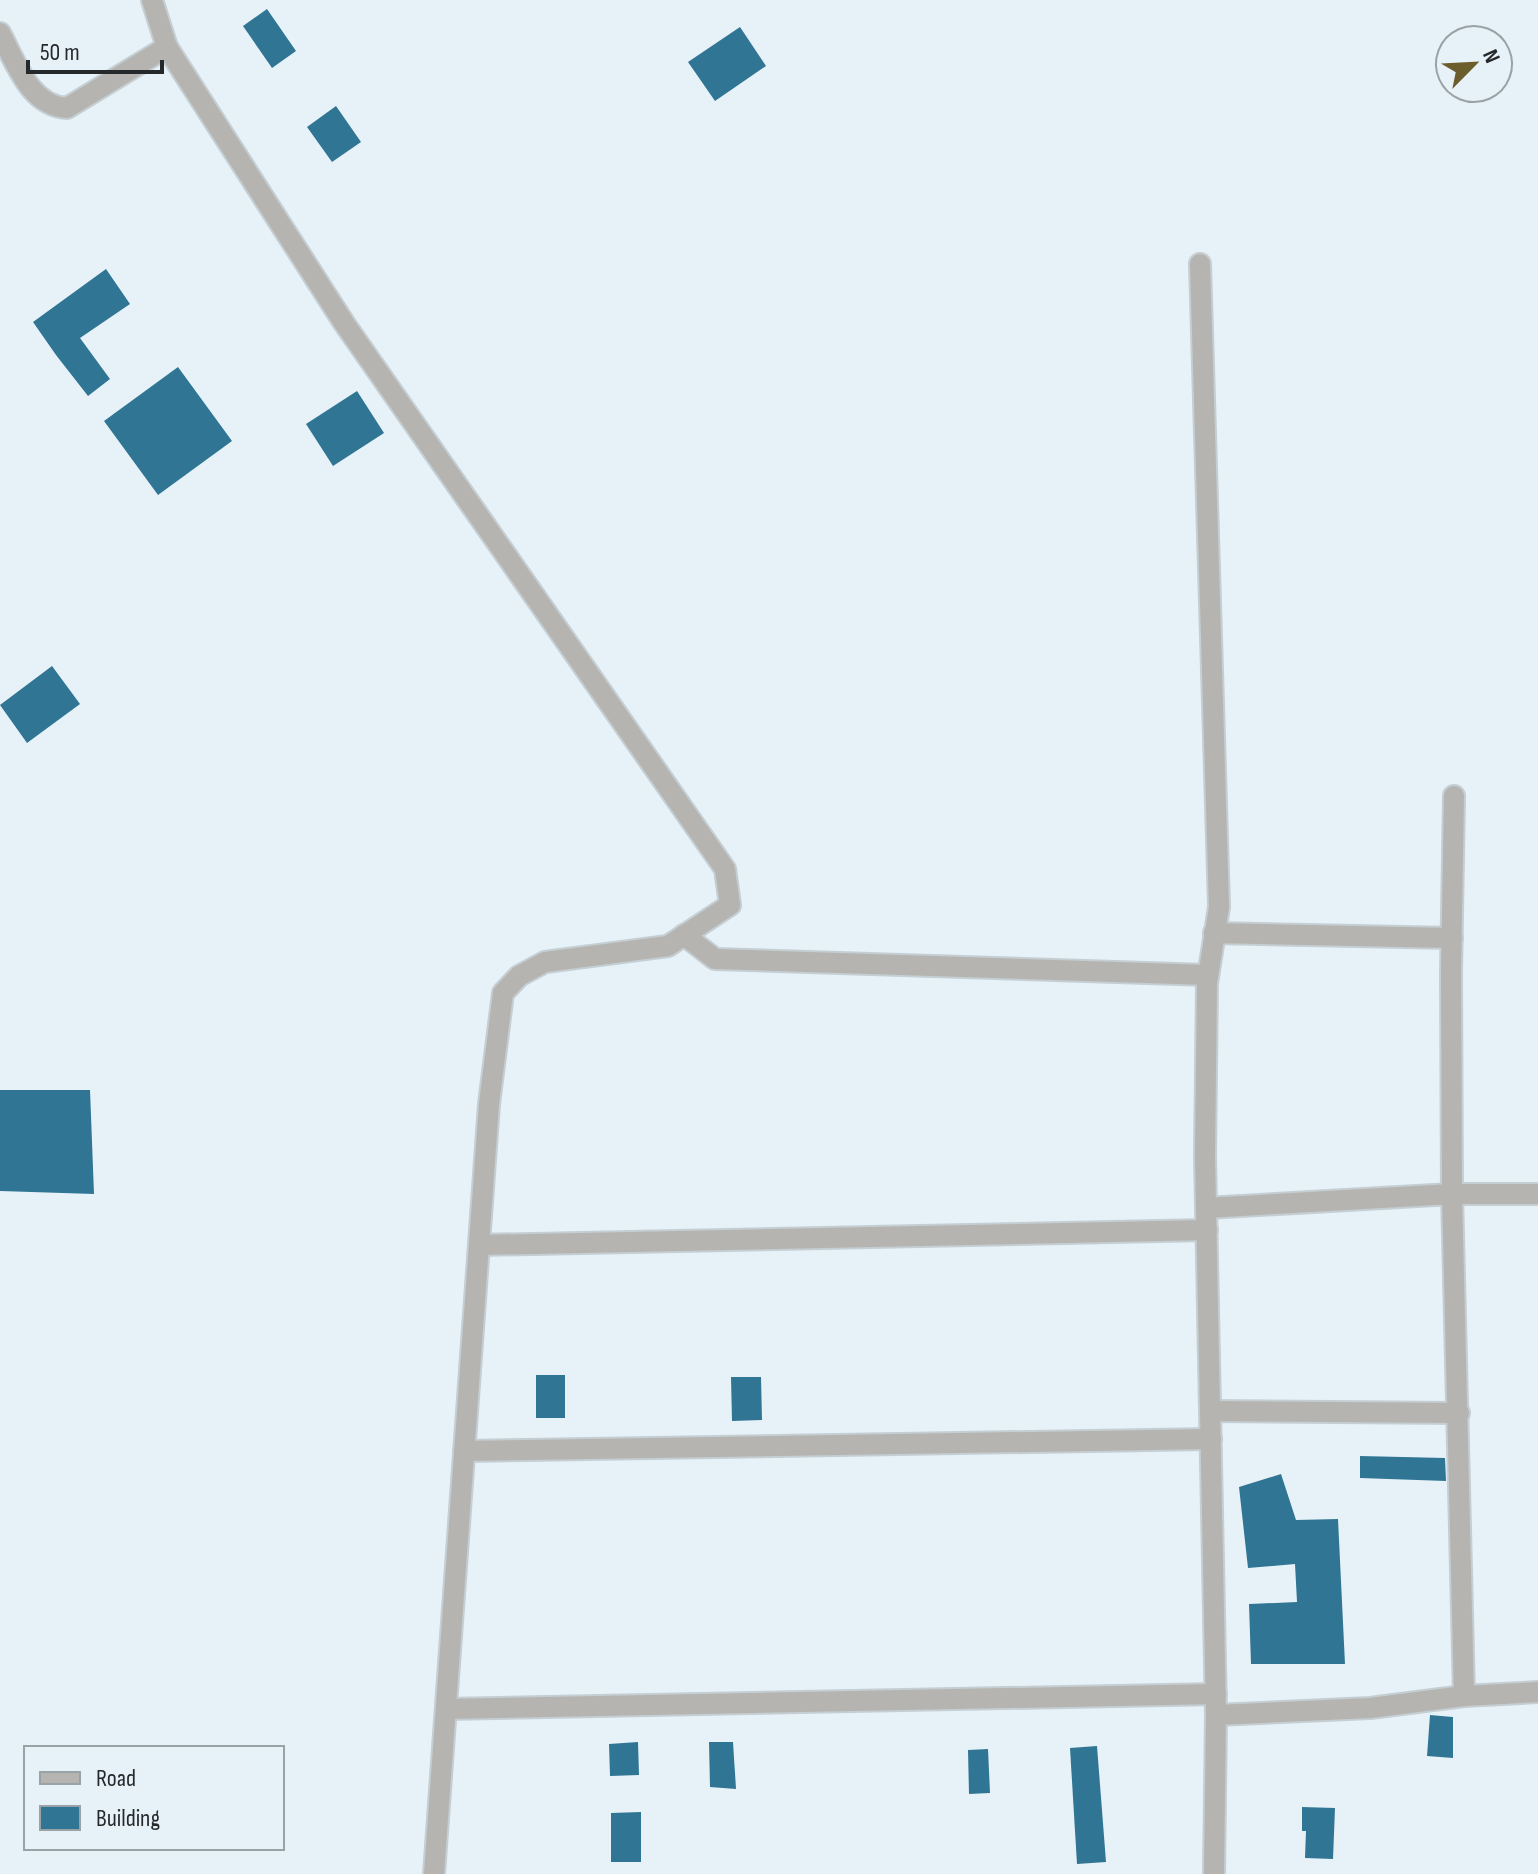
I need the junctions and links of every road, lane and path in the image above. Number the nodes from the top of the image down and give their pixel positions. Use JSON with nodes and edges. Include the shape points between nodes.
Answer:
{"nodes":[{"id":1,"x":152,"y":0,"type":"edge"},
{"id":2,"x":0,"y":33,"type":"edge"},
{"id":3,"x":167,"y":47,"type":"junction"},
{"id":4,"x":1200,"y":264,"type":"dead end"},
{"id":5,"x":1454,"y":796,"type":"dead end"},
{"id":6,"x":1214,"y":933,"type":"junction"},
{"id":7,"x":684,"y":935,"type":"junction"},
{"id":8,"x":1452,"y":938,"type":"junction"},
{"id":9,"x":1208,"y":975,"type":"junction"},
{"id":10,"x":1452,"y":1194,"type":"junction"},
{"id":11,"x":1538,"y":1194,"type":"edge"},
{"id":12,"x":1206,"y":1208,"type":"junction"},
{"id":13,"x":1207,"y":1230,"type":"junction"},
{"id":14,"x":479,"y":1245,"type":"junction"},
{"id":15,"x":1210,"y":1411,"type":"junction"},
{"id":16,"x":1459,"y":1413,"type":"junction"},
{"id":17,"x":1211,"y":1439,"type":"junction"},
{"id":18,"x":464,"y":1451,"type":"junction"},
{"id":19,"x":1538,"y":1692,"type":"edge"},
{"id":20,"x":1216,"y":1694,"type":"junction"},
{"id":21,"x":1464,"y":1696,"type":"junction"},
{"id":22,"x":446,"y":1709,"type":"junction"},
{"id":23,"x":1216,"y":1715,"type":"junction"},
{"id":24,"x":434,"y":1874,"type":"edge"},
{"id":25,"x":1214,"y":1874,"type":"edge"}],
"edges":[{"from":1,"to":3,"type":"street"},
{"from":2,"to":3,"type":"street","via":[[27,83],[51,107],[67,108]]},
{"from":3,"to":7,"type":"street","via":[[344,323],[725,869],[730,905]]},
{"from":4,"to":6,"type":"street","via":[[1219,907]]},
{"from":5,"to":8,"type":"street"},
{"from":6,"to":8,"type":"street"},
{"from":6,"to":9,"type":"street"},
{"from":7,"to":9,"type":"street","via":[[715,959]]},
{"from":7,"to":14,"type":"street","via":[[668,946],[545,962],[519,976],[503,993]]},
{"from":8,"to":10,"type":"street"},
{"from":9,"to":12,"type":"street"},
{"from":10,"to":11,"type":"street"},
{"from":10,"to":12,"type":"street"},
{"from":10,"to":16,"type":"street"},
{"from":12,"to":13,"type":"street"},
{"from":13,"to":14,"type":"street"},
{"from":13,"to":15,"type":"street"},
{"from":14,"to":18,"type":"street"},
{"from":15,"to":16,"type":"street"},
{"from":15,"to":17,"type":"street"},
{"from":16,"to":21,"type":"street"},
{"from":17,"to":18,"type":"street"},
{"from":17,"to":20,"type":"street"},
{"from":18,"to":22,"type":"street"},
{"from":19,"to":21,"type":"street"},
{"from":20,"to":22,"type":"street"},
{"from":20,"to":23,"type":"street"},
{"from":21,"to":23,"type":"street","via":[[1370,1708]]},
{"from":22,"to":24,"type":"street"},
{"from":23,"to":25,"type":"street"}]}
